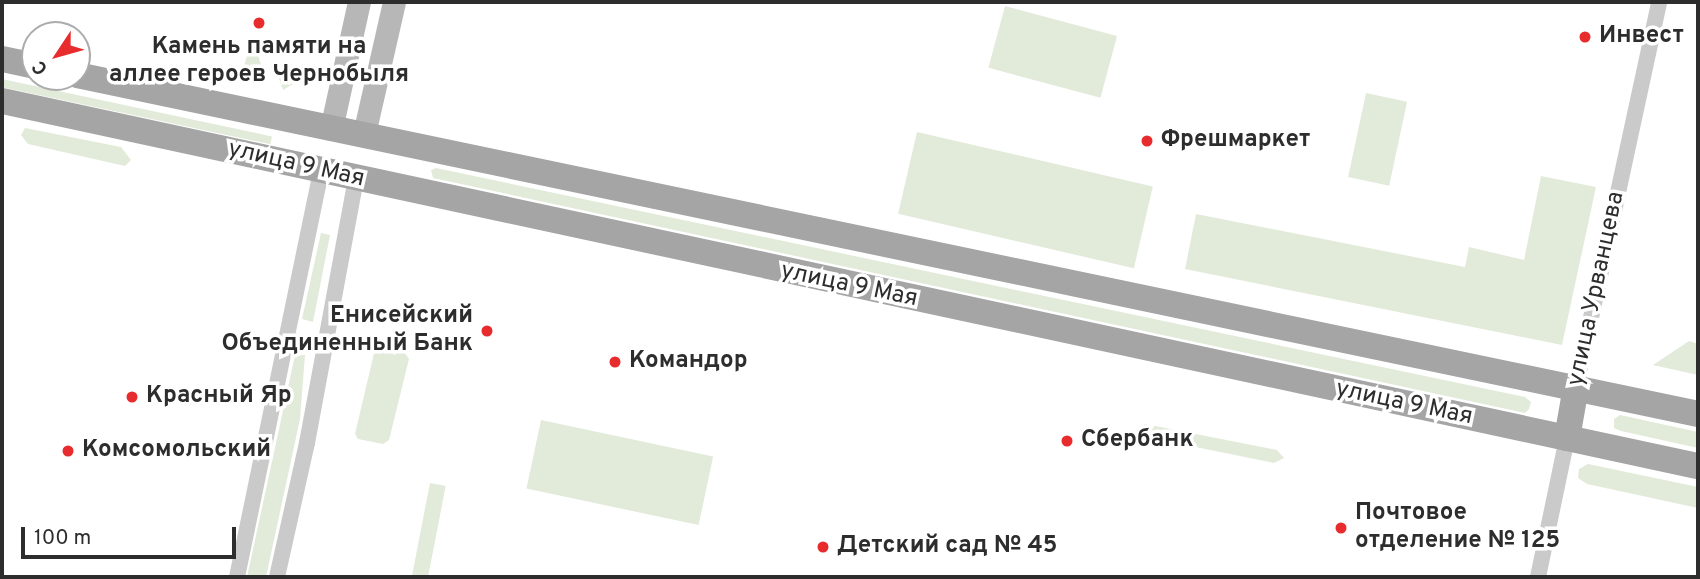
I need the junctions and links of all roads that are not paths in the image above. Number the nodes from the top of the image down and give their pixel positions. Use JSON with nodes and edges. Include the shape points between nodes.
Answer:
{"nodes":[{"id":1,"x":359,"y":2,"type":"edge"},
{"id":2,"x":394,"y":2,"type":"edge"},
{"id":3,"x":1659,"y":2,"type":"edge"},
{"id":4,"x":2,"y":59,"type":"edge"},
{"id":5,"x":21,"y":63,"type":"edge"},
{"id":6,"x":91,"y":78,"type":"edge"},
{"id":7,"x":2,"y":101,"type":"edge"},
{"id":8,"x":331,"y":129,"type":"junction"},
{"id":9,"x":364,"y":134,"type":"junction"},
{"id":10,"x":321,"y":171,"type":"junction"},
{"id":11,"x":356,"y":179,"type":"junction"},
{"id":12,"x":289,"y":340,"type":"junction"},
{"id":13,"x":324,"y":347,"type":"junction"},
{"id":14,"x":1577,"y":387,"type":"junction"},
{"id":15,"x":1698,"y":414,"type":"edge"},
{"id":16,"x":1567,"y":438,"type":"junction"},
{"id":17,"x":1698,"y":466,"type":"edge"},
{"id":18,"x":237,"y":577,"type":"edge"},
{"id":19,"x":277,"y":577,"type":"edge"},
{"id":20,"x":1538,"y":577,"type":"edge"}],
"edges":[{"from":1,"to":8,"type":"main road"},
{"from":2,"to":9,"type":"main road"},
{"from":3,"to":14,"type":"street","name":"улица Урванцева"},
{"from":4,"to":5,"type":"main road"},
{"from":6,"to":8,"type":"main road","name":"улица 9 Мая"},
{"from":7,"to":10,"type":"main road","name":"улица 9 Мая"},
{"from":8,"to":9,"type":"main road","name":"улица 9 Мая"},
{"from":8,"to":10,"type":"main road"},
{"from":9,"to":11,"type":"main road"},
{"from":9,"to":14,"type":"main road","name":"улица 9 Мая"},
{"from":10,"to":11,"type":"main road","name":"улица 9 Мая"},
{"from":10,"to":12,"type":"street"},
{"from":11,"to":13,"type":"street"},
{"from":11,"to":16,"type":"main road","name":"улица 9 Мая"},
{"from":12,"to":13,"type":"street"},
{"from":12,"to":18,"type":"street"},
{"from":13,"to":19,"type":"street"},
{"from":14,"to":15,"type":"main road","name":"улица 9 Мая"},
{"from":14,"to":16,"type":"main road","name":"улица Урванцева"},
{"from":16,"to":17,"type":"main road","name":"улица 9 Мая"},
{"from":16,"to":20,"type":"street","name":"улица Урванцева"}]}
